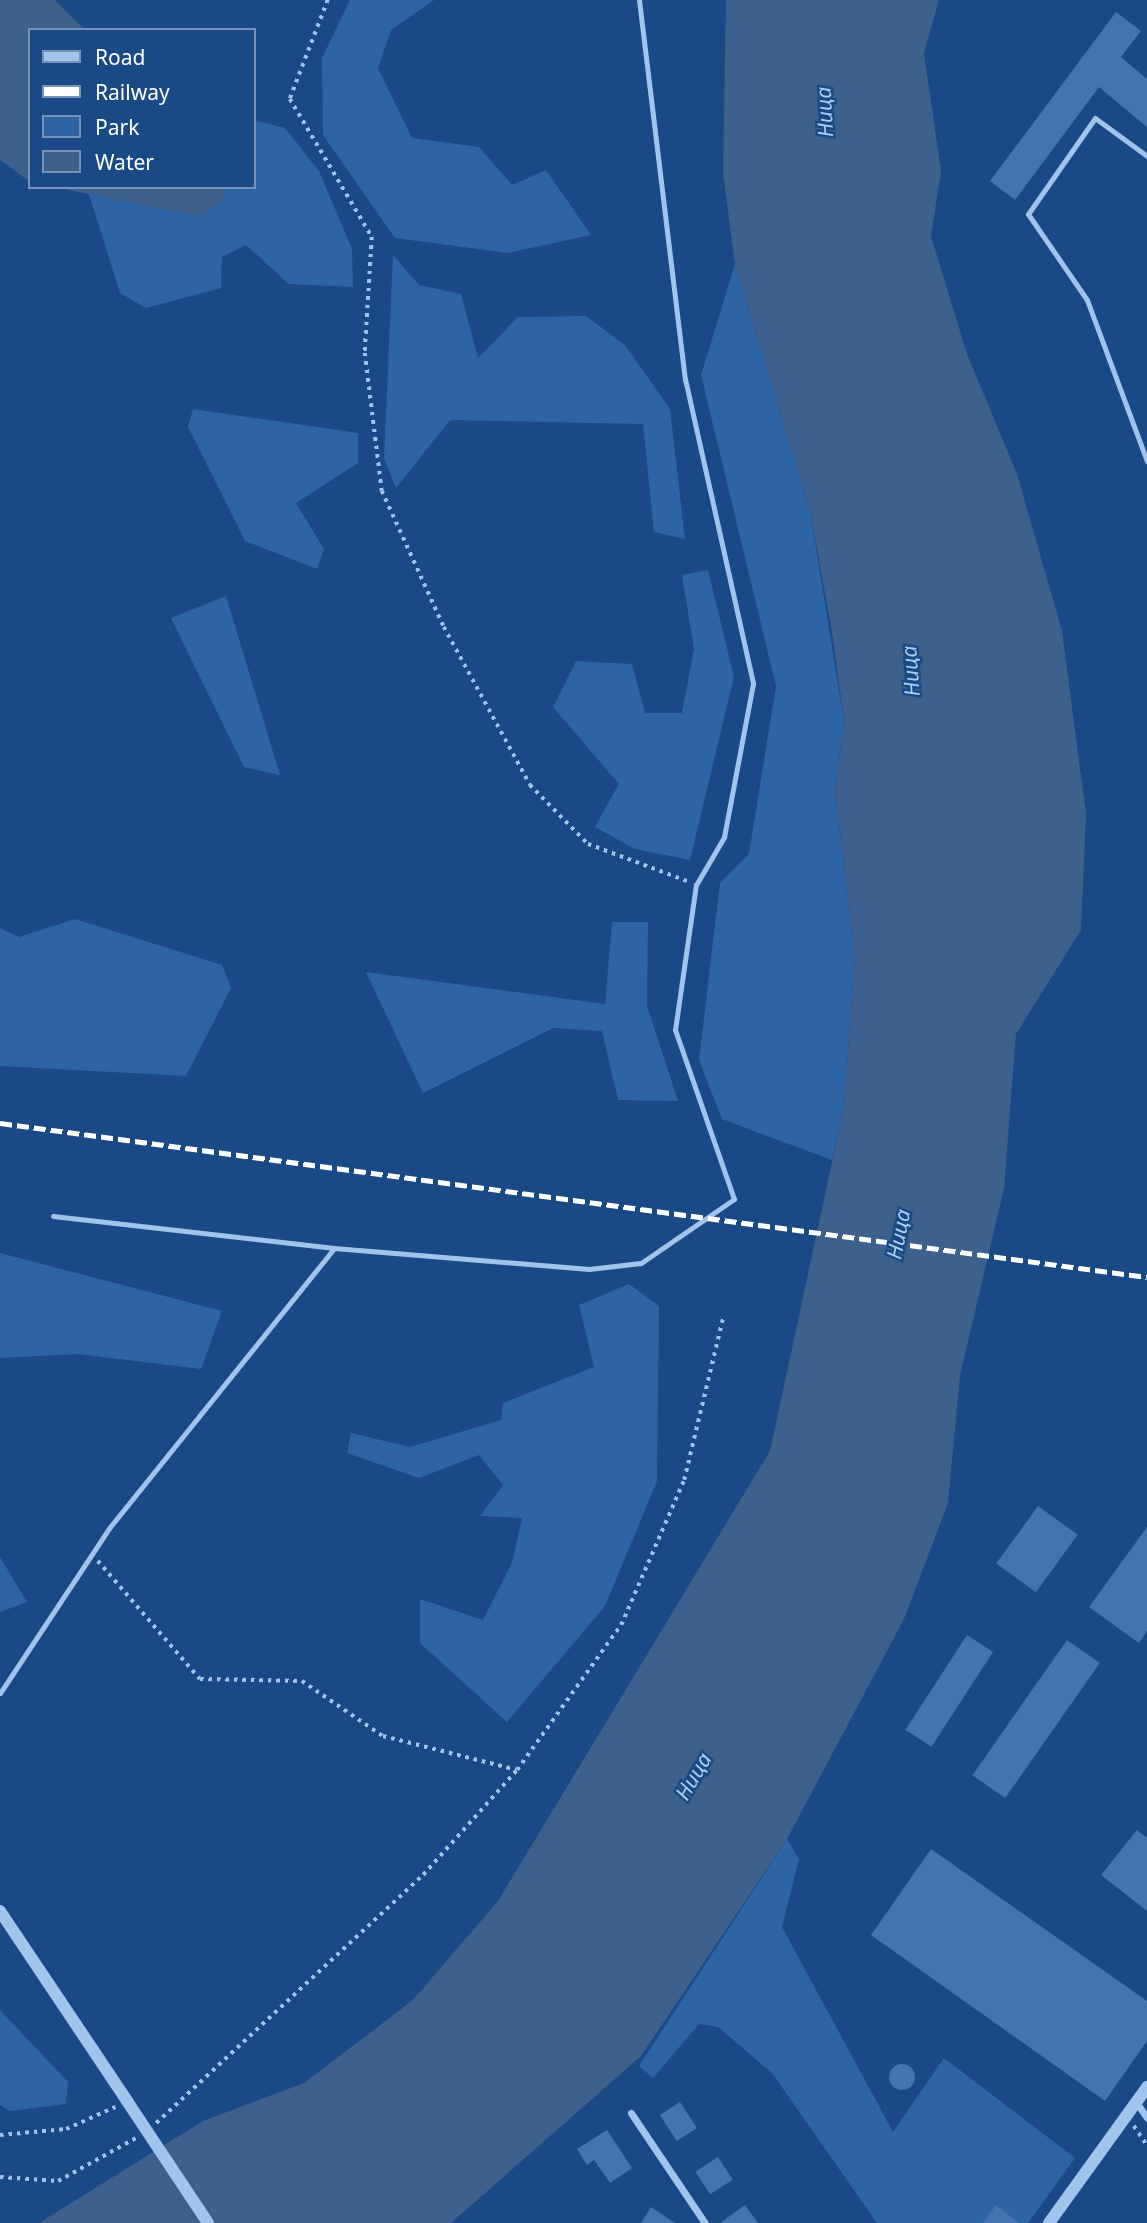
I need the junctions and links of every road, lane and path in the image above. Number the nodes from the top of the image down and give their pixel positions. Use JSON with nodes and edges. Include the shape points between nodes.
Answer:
{"nodes":[{"id":1,"x":328,"y":0,"type":"edge"},
{"id":2,"x":639,"y":0,"type":"edge"},
{"id":3,"x":1147,"y":156,"type":"edge"},
{"id":4,"x":1147,"y":461,"type":"edge"},
{"id":5,"x":696,"y":884,"type":"junction"},
{"id":6,"x":53,"y":1216,"type":"dead end"},
{"id":7,"x":334,"y":1248,"type":"junction"},
{"id":8,"x":723,"y":1318,"type":"dead end"},
{"id":9,"x":92,"y":1554,"type":"junction"},
{"id":10,"x":0,"y":1693,"type":"edge"},
{"id":11,"x":517,"y":1770,"type":"junction"},
{"id":12,"x":0,"y":1911,"type":"edge"},
{"id":13,"x":1147,"y":2087,"type":"edge"},
{"id":14,"x":127,"y":2101,"type":"junction"},
{"id":15,"x":1136,"y":2102,"type":"junction"},
{"id":16,"x":631,"y":2113,"type":"dead end"},
{"id":17,"x":1126,"y":2116,"type":"junction"},
{"id":18,"x":1147,"y":2118,"type":"edge"},
{"id":19,"x":0,"y":2135,"type":"edge"},
{"id":20,"x":1147,"y":2145,"type":"edge"},
{"id":21,"x":0,"y":2177,"type":"edge"},
{"id":22,"x":703,"y":2222,"type":"edge"},
{"id":23,"x":208,"y":2223,"type":"edge"},
{"id":24,"x":1049,"y":2223,"type":"edge"}],
"edges":[{"from":1,"to":5,"type":"path","via":[[290,99],[372,237],[365,353],[382,491],[444,627],[530,785],[589,844]]},
{"from":2,"to":5,"type":"lane","via":[[685,380],[753,683],[724,837]]},
{"from":3,"to":4,"type":"lane","via":[[1095,118],[1028,214],[1087,300]]},
{"from":5,"to":7,"type":"lane","via":[[675,1030],[734,1199],[641,1263],[589,1269]]},
{"from":6,"to":7,"type":"lane"},
{"from":7,"to":9,"type":"lane"},
{"from":8,"to":11,"type":"path","via":[[684,1480],[621,1625]]},
{"from":9,"to":10,"type":"lane"},
{"from":9,"to":11,"type":"path","via":[[200,1679],[302,1681],[383,1736]]},
{"from":11,"to":21,"type":"path","via":[[423,1875],[178,2109],[58,2181]]},
{"from":12,"to":14,"type":"street"},
{"from":13,"to":15,"type":"street"},
{"from":14,"to":19,"type":"path","via":[[66,2129]]},
{"from":14,"to":23,"type":"street","bridge":true},
{"from":15,"to":17,"type":"street"},
{"from":15,"to":18,"type":"street"},
{"from":16,"to":22,"type":"street"},
{"from":17,"to":20,"type":"path"},
{"from":17,"to":24,"type":"street"}]}
